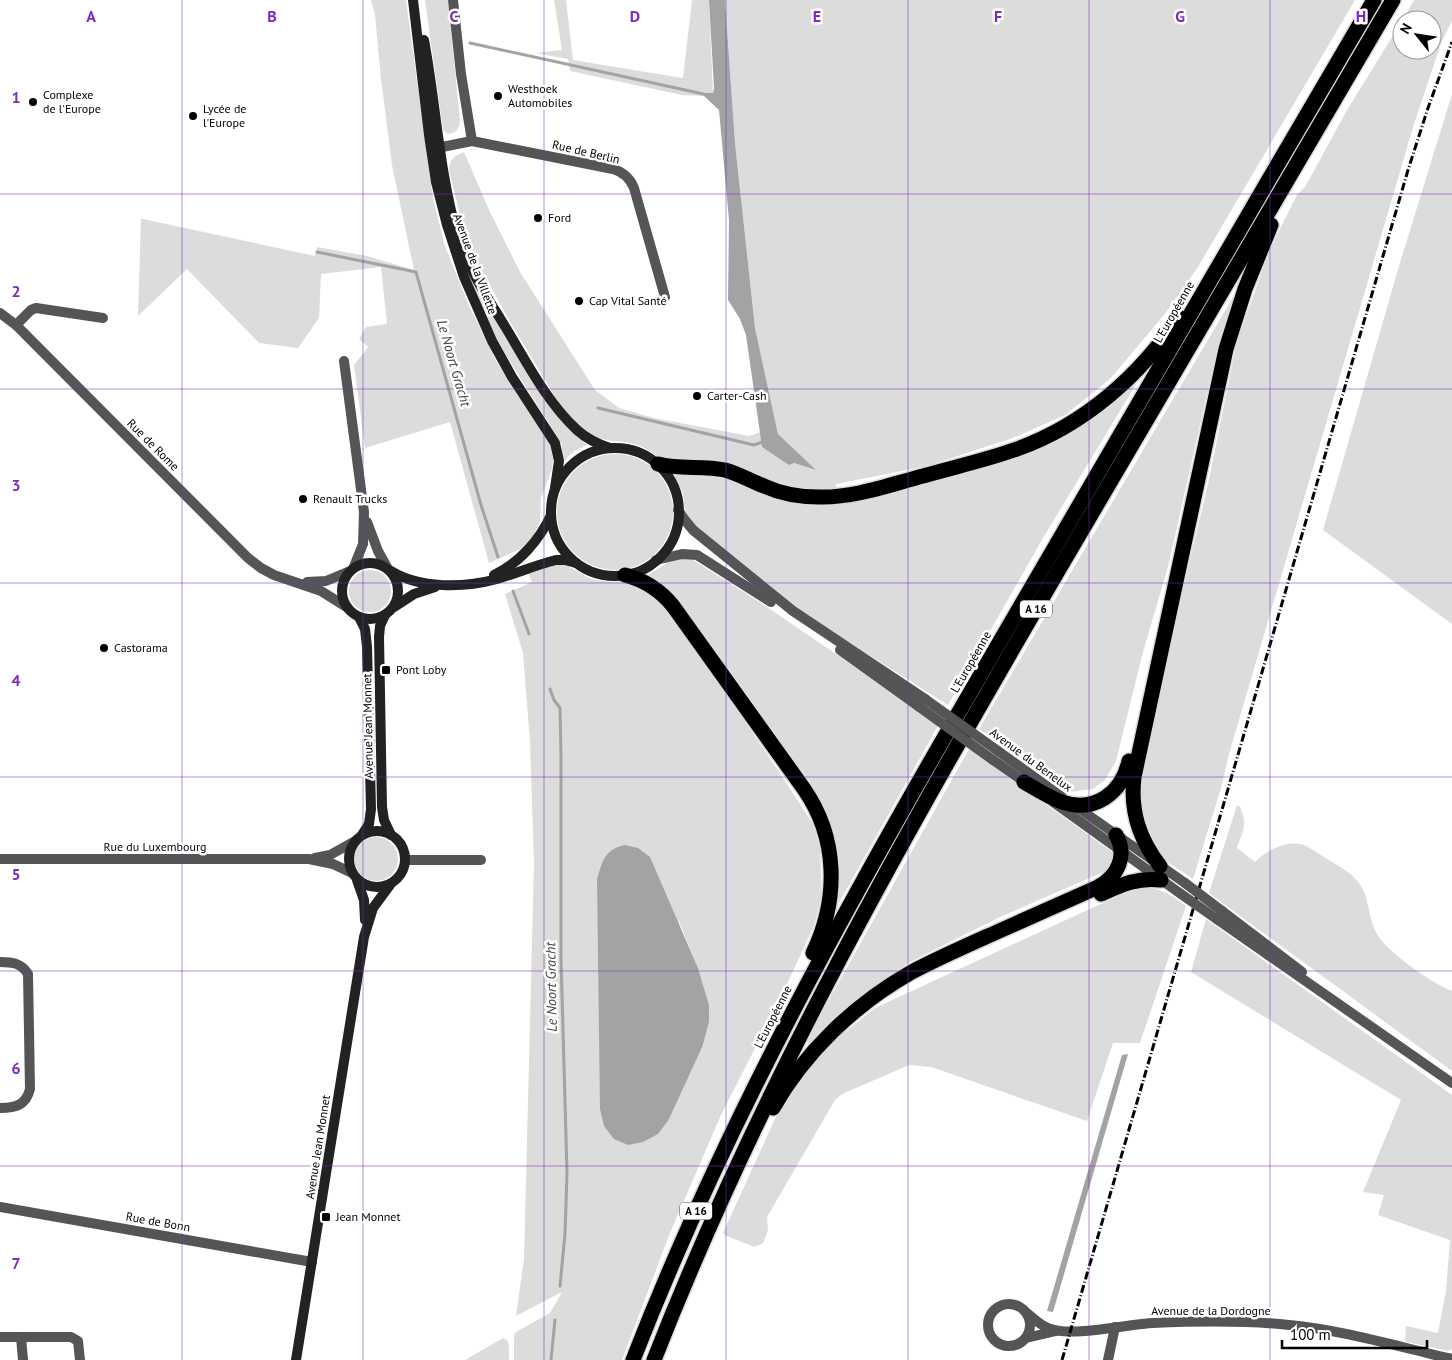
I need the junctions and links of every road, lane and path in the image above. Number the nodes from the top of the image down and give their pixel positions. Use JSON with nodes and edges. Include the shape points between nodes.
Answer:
{"nodes":[{"id":1,"x":413,"y":0,"type":"edge"},
{"id":2,"x":417,"y":0,"type":"edge"},
{"id":3,"x":453,"y":0,"type":"edge"},
{"id":4,"x":1374,"y":0,"type":"edge"},
{"id":5,"x":1394,"y":0,"type":"edge"},
{"id":6,"x":1351,"y":39,"type":"junction"},
{"id":7,"x":472,"y":141,"type":"junction"},
{"id":8,"x":435,"y":148,"type":"junction"},
{"id":9,"x":665,"y":297,"type":"dead end"},
{"id":10,"x":0,"y":313,"type":"edge"},
{"id":11,"x":103,"y":318,"type":"dead end"},
{"id":12,"x":16,"y":325,"type":"junction"},
{"id":13,"x":344,"y":361,"type":"dead end"},
{"id":14,"x":610,"y":448,"type":"junction"},
{"id":15,"x":658,"y":464,"type":"junction"},
{"id":16,"x":555,"y":488,"type":"junction"},
{"id":17,"x":678,"y":510,"type":"junction"},
{"id":18,"x":364,"y":512,"type":"junction"},
{"id":19,"x":551,"y":515,"type":"junction"},
{"id":20,"x":1183,"y":546,"type":"junction"},
{"id":21,"x":656,"y":560,"type":"junction"},
{"id":22,"x":578,"y":564,"type":"junction"},
{"id":23,"x":352,"y":570,"type":"junction"},
{"id":24,"x":389,"y":570,"type":"junction"},
{"id":25,"x":625,"y":575,"type":"junction"},
{"id":26,"x":296,"y":582,"type":"junction"},
{"id":27,"x":476,"y":582,"type":"junction"},
{"id":28,"x":441,"y":585,"type":"junction"},
{"id":29,"x":393,"y":607,"type":"junction"},
{"id":30,"x":348,"y":608,"type":"junction"},
{"id":31,"x":385,"y":615,"type":"junction"},
{"id":32,"x":359,"y":617,"type":"junction"},
{"id":33,"x":921,"y":702,"type":"junction"},
{"id":34,"x":995,"y":755,"type":"junction"},
{"id":35,"x":1024,"y":782,"type":"junction"},
{"id":36,"x":1072,"y":804,"type":"junction"},
{"id":37,"x":391,"y":835,"type":"junction"},
{"id":38,"x":1116,"y":835,"type":"junction"},
{"id":39,"x":359,"y":838,"type":"junction"},
{"id":40,"x":1121,"y":852,"type":"junction"},
{"id":41,"x":0,"y":859,"type":"edge"},
{"id":42,"x":309,"y":860,"type":"junction"},
{"id":43,"x":405,"y":860,"type":"junction"},
{"id":44,"x":481,"y":860,"type":"dead end"},
{"id":45,"x":1160,"y":873,"type":"junction"},
{"id":46,"x":355,"y":877,"type":"junction"},
{"id":47,"x":390,"y":885,"type":"junction"},
{"id":48,"x":1220,"y":915,"type":"junction"},
{"id":49,"x":364,"y":937,"type":"junction"},
{"id":50,"x":0,"y":962,"type":"edge"},
{"id":51,"x":866,"y":1004,"type":"junction"},
{"id":52,"x":1452,"y":1083,"type":"edge"},
{"id":53,"x":0,"y":1108,"type":"edge"},
{"id":54,"x":728,"y":1144,"type":"junction"},
{"id":55,"x":0,"y":1207,"type":"edge"},
{"id":56,"x":706,"y":1233,"type":"junction"},
{"id":57,"x":312,"y":1262,"type":"junction"},
{"id":58,"x":1027,"y":1313,"type":"junction"},
{"id":59,"x":1115,"y":1327,"type":"junction"},
{"id":60,"x":1057,"y":1331,"type":"junction"},
{"id":61,"x":0,"y":1337,"type":"edge"},
{"id":62,"x":21,"y":1337,"type":"junction"},
{"id":63,"x":1026,"y":1338,"type":"junction"},
{"id":64,"x":1452,"y":1359,"type":"edge"},
{"id":65,"x":23,"y":1360,"type":"edge"},
{"id":66,"x":80,"y":1360,"type":"edge"},
{"id":67,"x":296,"y":1360,"type":"edge"},
{"id":68,"x":634,"y":1360,"type":"edge"},
{"id":69,"x":654,"y":1360,"type":"edge"},
{"id":70,"x":1108,"y":1360,"type":"edge"}],
"edges":[{"from":1,"to":8,"type":"main road","name":"Avenue de la Villette"},
{"from":2,"to":8,"type":"main road","name":"Avenue de la Villette","via":[[429,71]]},
{"from":3,"to":7,"type":"street"},
{"from":4,"to":6,"type":"highway","name":"L'Européenne","number":"A 16"},
{"from":5,"to":20,"type":"highway","via":[[1282,204],[1254,264],[1226,349]]},
{"from":5,"to":56,"type":"highway","number":"A 16","via":[[919,812],[818,998]]},
{"from":6,"to":15,"type":"highway","via":[[1264,174],[1169,332],[1117,388],[1071,423],[1005,453],[835,497],[807,497],[781,492],[722,470]]},
{"from":6,"to":54,"type":"highway","name":"L'Européenne","number":"A 16","via":[[903,810],[803,991]]},
{"from":7,"to":8,"type":"street","name":"Rue de Berlin"},
{"from":7,"to":9,"type":"street","name":"Rue de Berlin","via":[[613,170],[626,176],[636,194]]},
{"from":8,"to":14,"type":"main road","name":"Avenue de la Villette","via":[[458,236],[477,280],[556,406],[582,434]]},
{"from":8,"to":16,"type":"main road","name":"Avenue de la Villette","via":[[447,225],[458,262],[504,363],[552,437],[559,461]]},
{"from":10,"to":12,"type":"street","name":"Rue de Rome"},
{"from":11,"to":12,"type":"street","via":[[36,308]]},
{"from":12,"to":26,"type":"street","name":"Rue de Rome","via":[[248,558],[269,572]]},
{"from":13,"to":18,"type":"street"},
{"from":14,"to":15,"type":"main road","via":[[634,450]]},
{"from":14,"to":16,"type":"main road","via":[[593,451],[578,459],[566,470]]},
{"from":15,"to":17,"type":"main road","via":[[673,486]]},
{"from":16,"to":19,"type":"main road"},
{"from":17,"to":21,"type":"main road","via":[[674,536]]},
{"from":17,"to":33,"type":"street","name":"Avenue du Benelux","via":[[693,530],[780,602]]},
{"from":18,"to":23,"type":"street","via":[[363,544]]},
{"from":18,"to":24,"type":"street"},
{"from":19,"to":22,"type":"main road","via":[[558,541]]},
{"from":19,"to":27,"type":"main road","via":[[538,537],[518,560]]},
{"from":20,"to":36,"type":"highway","via":[[1153,651],[1124,777],[1102,800],[1092,804]]},
{"from":20,"to":45,"type":"highway","via":[[1132,789],[1139,830]]},
{"from":21,"to":25,"type":"main road","via":[[642,570]]},
{"from":21,"to":33,"type":"street","name":"Avenue du Benelux","via":[[687,553],[697,555]]},
{"from":22,"to":25,"type":"main road","via":[[604,575]]},
{"from":22,"to":27,"type":"main road","via":[[556,560],[494,580]]},
{"from":23,"to":24,"type":"main road","via":[[370,563]]},
{"from":23,"to":26,"type":"street","name":"Rue de Rome","via":[[326,581]]},
{"from":23,"to":30,"type":"main road","via":[[344,580],[342,591]]},
{"from":24,"to":28,"type":"main road","via":[[419,583]]},
{"from":24,"to":29,"type":"main road","via":[[396,578],[398,589]]},
{"from":25,"to":54,"type":"highway","via":[[654,588],[678,612],[808,795],[823,825],[829,848],[831,893],[824,927]]},
{"from":26,"to":30,"type":"street","name":"Rue de Rome","via":[[321,591]]},
{"from":27,"to":28,"type":"main road"},
{"from":28,"to":29,"type":"main road","via":[[414,594]]},
{"from":29,"to":31,"type":"main road"},
{"from":30,"to":32,"type":"main road"},
{"from":31,"to":32,"type":"main road","via":[[372,619]]},
{"from":31,"to":37,"type":"main road","name":"Avenue Jean Monnet","via":[[379,637],[382,807]]},
{"from":32,"to":39,"type":"main road","name":"Avenue Jean Monnet","via":[[365,629],[367,647],[371,799],[370,820]]},
{"from":33,"to":34,"type":"street","name":"Avenue du Benelux","bridge":true},
{"from":34,"to":35,"type":"street","name":"Avenue du Benelux"},
{"from":34,"to":36,"type":"street","name":"Avenue du Benelux"},
{"from":35,"to":36,"type":"highway","via":[[1057,800]]},
{"from":35,"to":40,"type":"street","name":"Avenue du Benelux"},
{"from":36,"to":38,"type":"street","name":"Avenue du Benelux"},
{"from":37,"to":39,"type":"main road","via":[[377,831]]},
{"from":37,"to":43,"type":"main road","via":[[401,844]]},
{"from":38,"to":40,"type":"highway"},
{"from":38,"to":45,"type":"street","name":"Avenue du Benelux"},
{"from":39,"to":42,"type":"street","name":"Rue du Luxembourg","via":[[330,855]]},
{"from":39,"to":46,"type":"main road","via":[[349,857]]},
{"from":40,"to":45,"type":"street","name":"Avenue du Benelux"},
{"from":40,"to":51,"type":"highway","via":[[1117,870],[1102,885],[920,968]]},
{"from":41,"to":42,"type":"street","name":"Rue du Luxembourg"},
{"from":42,"to":46,"type":"street","name":"Rue du Luxembourg","via":[[332,864]]},
{"from":43,"to":44,"type":"street"},
{"from":43,"to":47,"type":"main road","via":[[401,873]]},
{"from":45,"to":48,"type":"street","name":"Avenue du Benelux","bridge":true,"via":[[1181,894]]},
{"from":45,"to":48,"type":"street","name":"Avenue du Benelux","bridge":true,"via":[[1184,883]]},
{"from":45,"to":51,"type":"highway","via":[[1122,885],[900,985]]},
{"from":46,"to":47,"type":"main road","via":[[364,885],[375,888]]},
{"from":46,"to":49,"type":"main road","name":"Avenue Jean Monnet","via":[[365,908]]},
{"from":47,"to":49,"type":"main road","name":"Avenue Jean Monnet","via":[[373,908]]},
{"from":48,"to":52,"type":"street","name":"Avenue du Benelux"},
{"from":49,"to":57,"type":"main road","name":"Avenue Jean Monnet"},
{"from":50,"to":53,"type":"street","via":[[19,964],[28,974],[30,1088],[26,1100],[18,1106]]},
{"from":51,"to":56,"type":"highway","via":[[824,1040],[788,1083]]},
{"from":54,"to":68,"type":"highway","name":"L'Européenne","number":"A 16","via":[[684,1238]]},
{"from":55,"to":57,"type":"street","name":"Rue de Bonn"},
{"from":56,"to":69,"type":"highway","number":"A 16"},
{"from":57,"to":67,"type":"main road","name":"Avenue Jean Monnet"},
{"from":58,"to":60,"type":"street","name":"Avenue de la Dordogne","via":[[1046,1328]]},
{"from":58,"to":63,"type":"street","via":[[1030,1330]]},
{"from":58,"to":63,"type":"street","via":[[1016,1304],[1004,1304],[991,1312],[987,1323],[991,1337],[1002,1345],[1014,1346]]},
{"from":59,"to":60,"type":"street","name":"Avenue de la Dordogne"},
{"from":59,"to":64,"type":"street","name":"Avenue de la Dordogne","via":[[1220,1321],[1290,1325]]},
{"from":59,"to":70,"type":"street"},
{"from":60,"to":63,"type":"street","name":"Avenue de la Dordogne"},
{"from":61,"to":62,"type":"street"},
{"from":62,"to":65,"type":"street"},
{"from":62,"to":66,"type":"street","via":[[71,1337],[78,1341]]}]}
